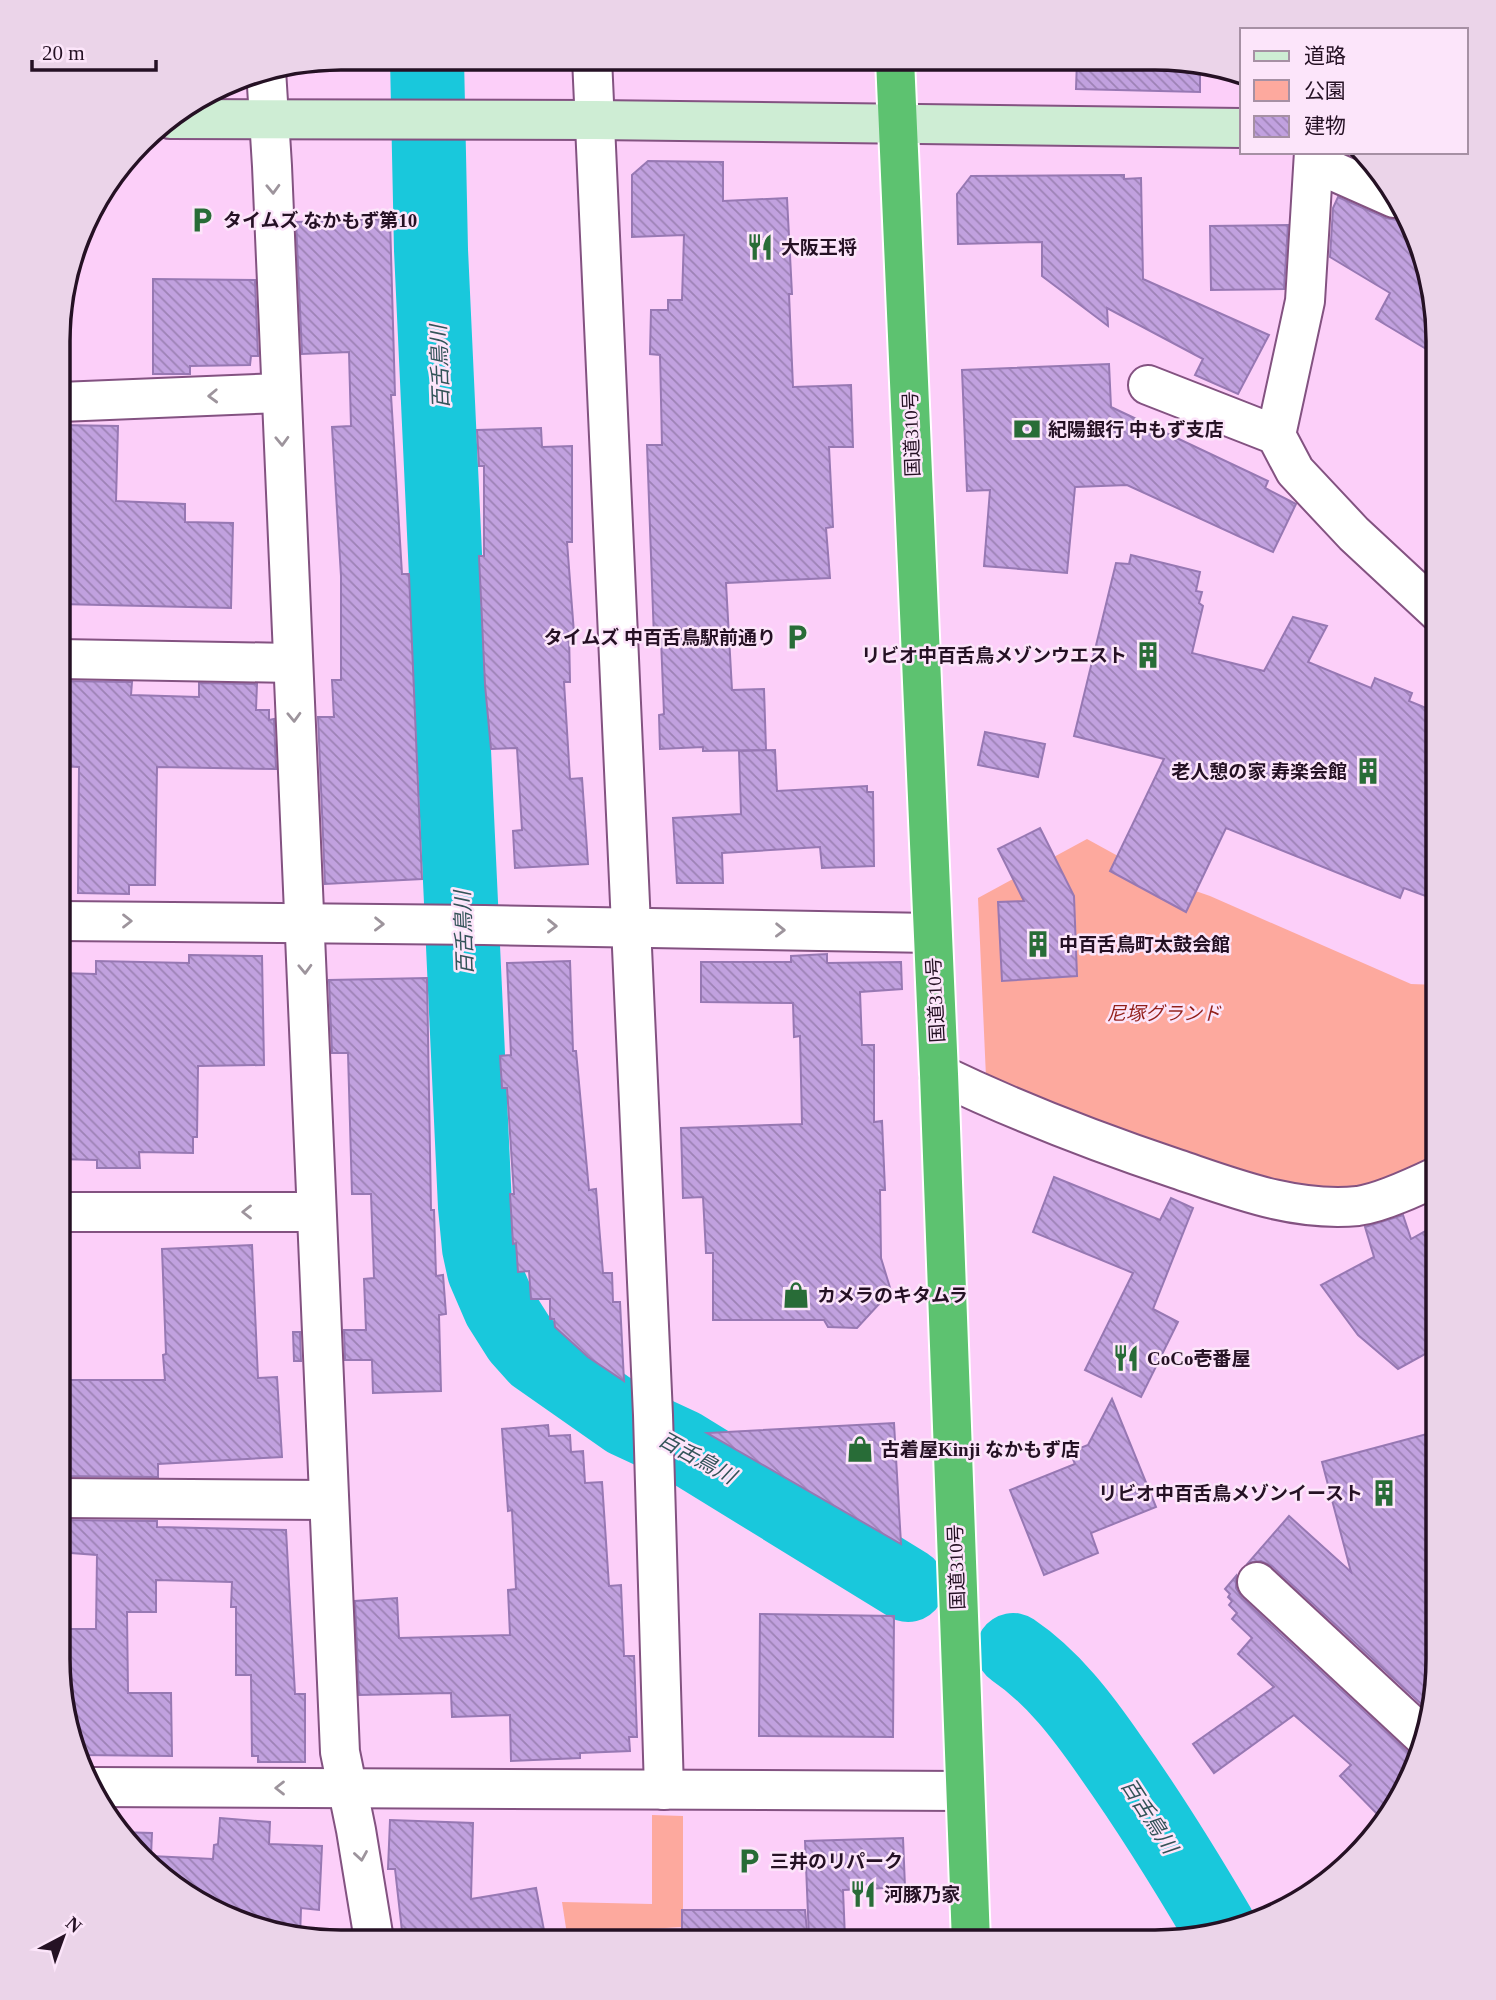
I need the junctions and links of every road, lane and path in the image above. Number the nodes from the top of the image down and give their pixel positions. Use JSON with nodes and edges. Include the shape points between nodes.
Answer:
{"nodes":[{"id":1,"x":592,"y":70,"type":"edge"},
{"id":2,"x":896,"y":70,"type":"edge"},
{"id":3,"x":266,"y":80,"type":"edge"},
{"id":4,"x":186,"y":119,"type":"edge"},
{"id":5,"x":594,"y":120,"type":"junction"},
{"id":6,"x":268,"y":121,"type":"junction"},
{"id":7,"x":898,"y":125,"type":"junction"},
{"id":8,"x":1240,"y":128,"type":"edge"},
{"id":9,"x":1314,"y":158,"type":"edge"},
{"id":10,"x":1380,"y":191,"type":"edge"},
{"id":11,"x":1148,"y":385,"type":"dead end"},
{"id":12,"x":281,"y":393,"type":"junction"},
{"id":13,"x":70,"y":402,"type":"edge"},
{"id":14,"x":1276,"y":435,"type":"junction"},
{"id":15,"x":1426,"y":601,"type":"edge"},
{"id":16,"x":70,"y":659,"type":"edge"},
{"id":17,"x":292,"y":663,"type":"junction"},
{"id":18,"x":70,"y":921,"type":"edge"},
{"id":19,"x":303,"y":923,"type":"junction"},
{"id":20,"x":631,"y":928,"type":"junction"},
{"id":21,"x":932,"y":933,"type":"junction"},
{"id":22,"x":939,"y":1074,"type":"junction"},
{"id":23,"x":1426,"y":1182,"type":"edge"},
{"id":24,"x":70,"y":1212,"type":"edge"},
{"id":25,"x":316,"y":1212,"type":"junction"},
{"id":26,"x":70,"y":1498,"type":"edge"},
{"id":27,"x":328,"y":1500,"type":"junction"},
{"id":28,"x":1257,"y":1582,"type":"dead end"},
{"id":29,"x":1417,"y":1730,"type":"edge"},
{"id":30,"x":102,"y":1787,"type":"edge"},
{"id":31,"x":348,"y":1789,"type":"junction"},
{"id":32,"x":664,"y":1790,"type":"junction"},
{"id":33,"x":964,"y":1791,"type":"junction"},
{"id":34,"x":372,"y":1930,"type":"edge"},
{"id":35,"x":970,"y":1930,"type":"edge"}],
"edges":[{"from":1,"to":5,"type":"street"},
{"from":2,"to":7,"type":"highway","name":"国道310号"},
{"from":3,"to":6,"type":"street"},
{"from":4,"to":6,"type":"street"},
{"from":5,"to":6,"type":"street"},
{"from":5,"to":7,"type":"street"},
{"from":5,"to":20,"type":"street"},
{"from":6,"to":12,"type":"street","one_way":true},
{"from":7,"to":8,"type":"street"},
{"from":7,"to":21,"type":"highway","name":"国道310号"},
{"from":9,"to":10,"type":"street"},
{"from":9,"to":14,"type":"street","via":[[1305,300]]},
{"from":11,"to":14,"type":"street"},
{"from":12,"to":13,"type":"street","one_way":true},
{"from":12,"to":17,"type":"street","one_way":true},
{"from":14,"to":15,"type":"street","via":[[1295,471]]},
{"from":16,"to":17,"type":"street"},
{"from":17,"to":19,"type":"street","one_way":true},
{"from":18,"to":19,"type":"street","one_way":true},
{"from":19,"to":20,"type":"street","one_way":true},
{"from":19,"to":25,"type":"street","one_way":true},
{"from":20,"to":21,"type":"street","one_way":true},
{"from":20,"to":32,"type":"street"},
{"from":21,"to":22,"type":"highway","name":"国道310号"},
{"from":22,"to":23,"type":"street","via":[[1083,1135],[1268,1199],[1312,1207],[1361,1206]]},
{"from":22,"to":33,"type":"highway","name":"国道310号"},
{"from":25,"to":24,"type":"street","one_way":true},
{"from":25,"to":27,"type":"street"},
{"from":26,"to":27,"type":"street"},
{"from":27,"to":31,"type":"street","via":[[340,1752]]},
{"from":28,"to":29,"type":"street"},
{"from":31,"to":30,"type":"street","one_way":true},
{"from":31,"to":32,"type":"street"},
{"from":31,"to":34,"type":"street","one_way":true},
{"from":32,"to":33,"type":"street"},
{"from":33,"to":35,"type":"highway","name":"国道310号"}]}
